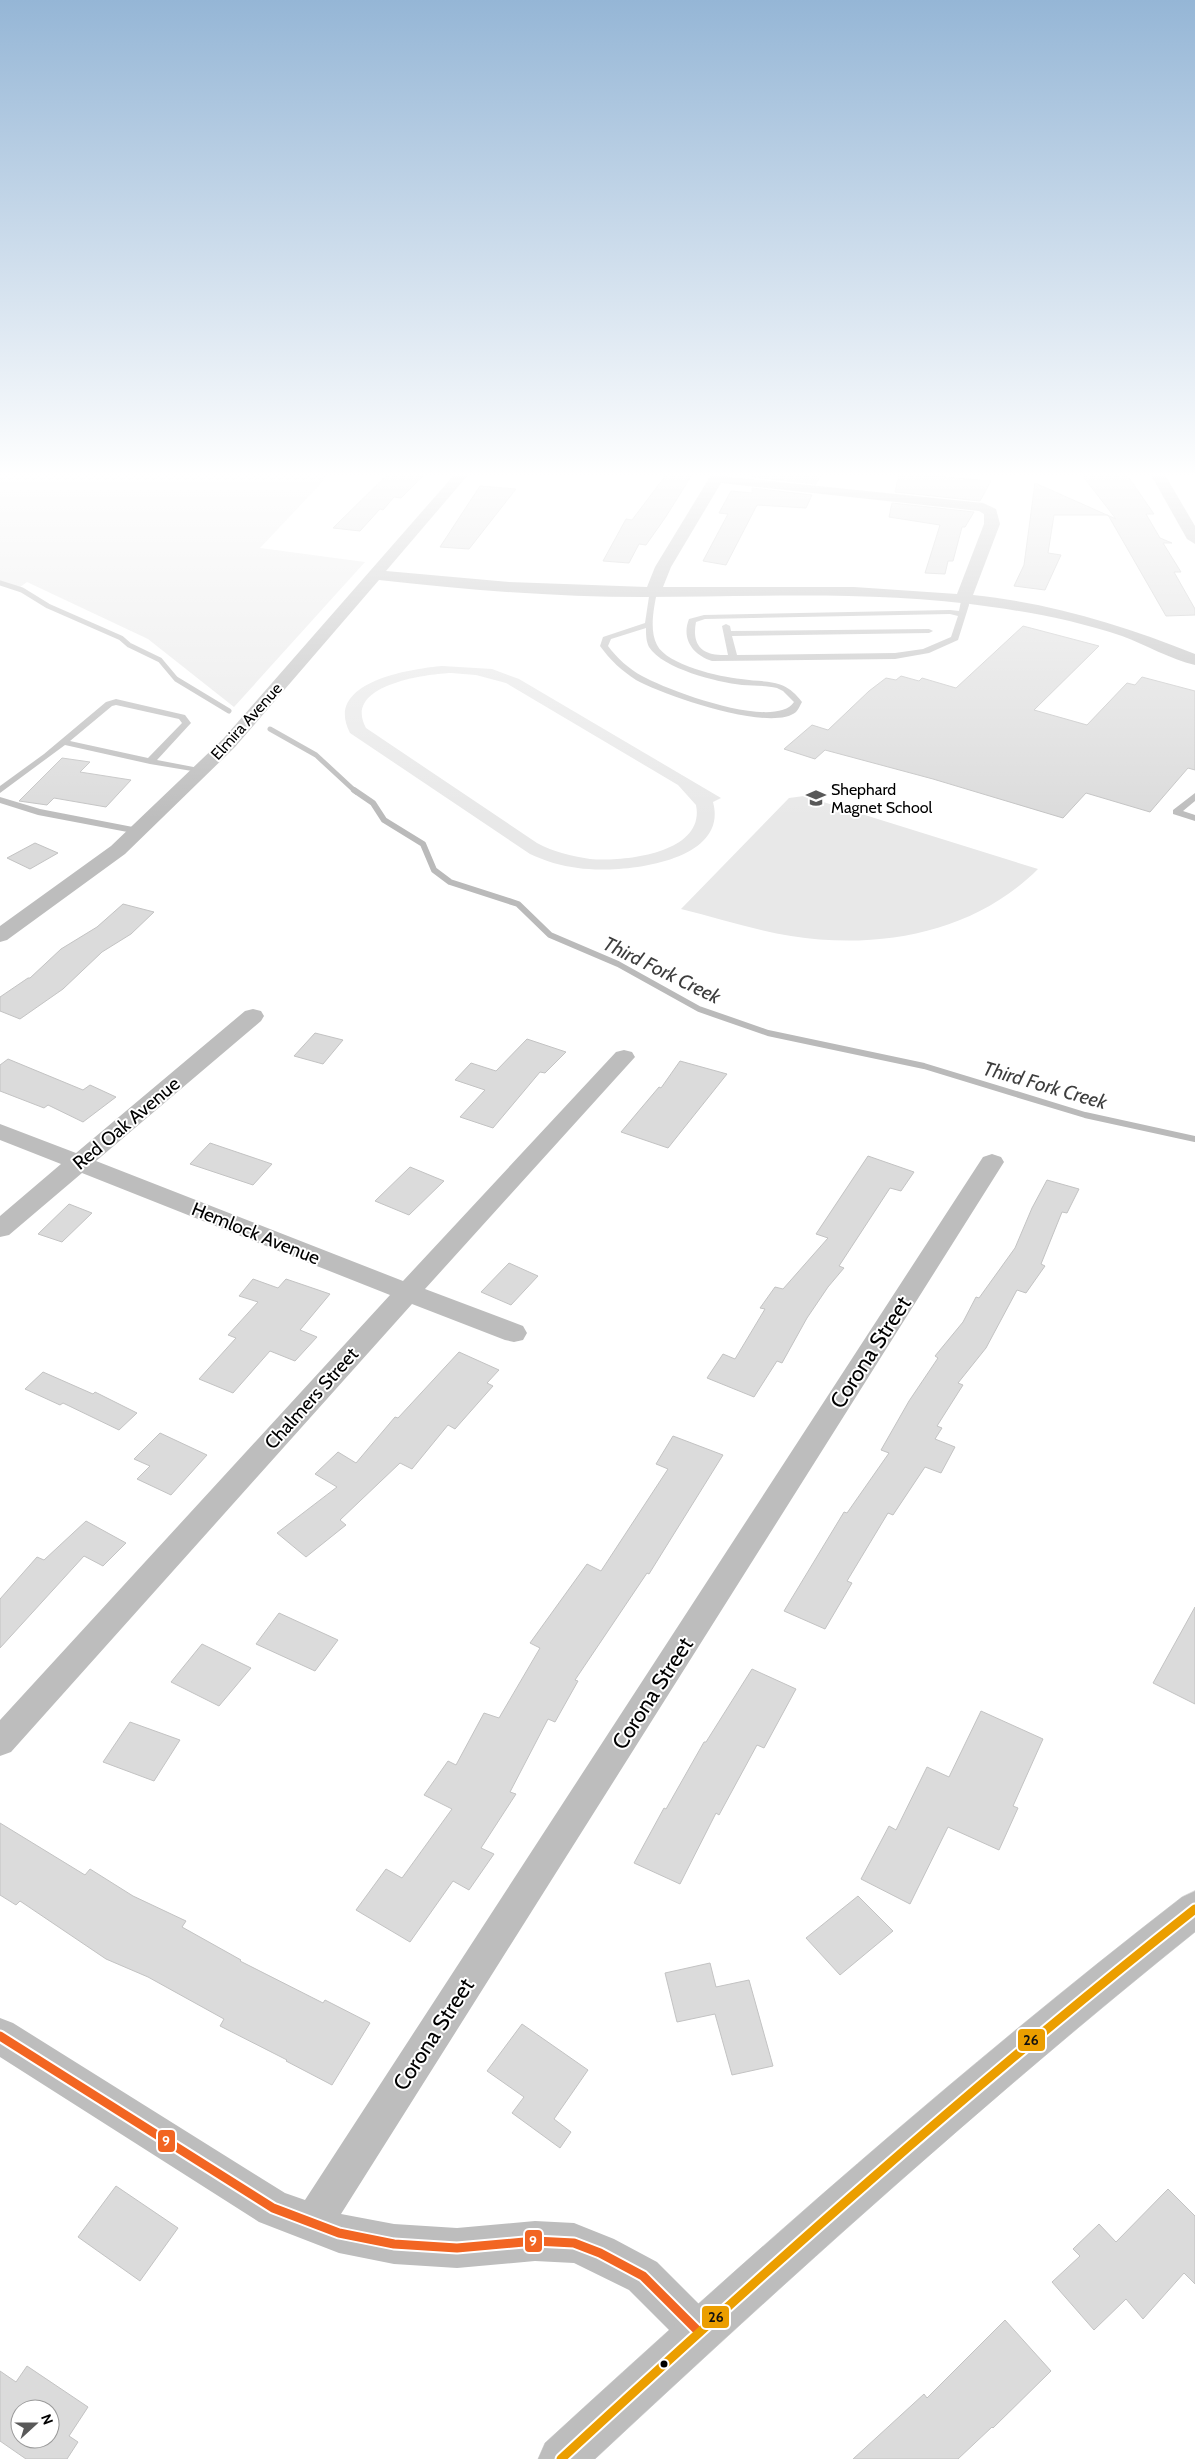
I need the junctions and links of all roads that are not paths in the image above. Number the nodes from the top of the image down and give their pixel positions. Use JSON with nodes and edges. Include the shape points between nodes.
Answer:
{"nodes":[{"id":1,"x":363,"y":590,"type":"edge"},
{"id":2,"x":528,"y":590,"type":"edge"},
{"id":3,"x":966,"y":590,"type":"edge"},
{"id":4,"x":653,"y":592,"type":"junction"},
{"id":5,"x":964,"y":606,"type":"junction"},
{"id":6,"x":728,"y":616,"type":"junction"},
{"id":7,"x":650,"y":624,"type":"junction"},
{"id":8,"x":929,"y":631,"type":"dead end"},
{"id":9,"x":728,"y":634,"type":"junction"},
{"id":10,"x":1192,"y":654,"type":"edge"},
{"id":11,"x":734,"y":658,"type":"junction"},
{"id":12,"x":63,"y":742,"type":"junction"},
{"id":13,"x":150,"y":761,"type":"junction"},
{"id":14,"x":200,"y":771,"type":"junction"},
{"id":15,"x":0,"y":790,"type":"edge"},
{"id":16,"x":1195,"y":796,"type":"edge"},
{"id":17,"x":0,"y":800,"type":"edge"},
{"id":18,"x":1195,"y":818,"type":"edge"},
{"id":19,"x":138,"y":831,"type":"junction"},
{"id":20,"x":0,"y":936,"type":"edge"},
{"id":21,"x":253,"y":1016,"type":"dead end"},
{"id":22,"x":624,"y":1057,"type":"dead end"},
{"id":23,"x":0,"y":1131,"type":"edge"},
{"id":24,"x":992,"y":1162,"type":"dead end"},
{"id":25,"x":79,"y":1163,"type":"junction"},
{"id":26,"x":0,"y":1229,"type":"edge"},
{"id":27,"x":407,"y":1292,"type":"junction"},
{"id":28,"x":514,"y":1333,"type":"dead end"},
{"id":29,"x":0,"y":1742,"type":"edge"},
{"id":30,"x":1195,"y":1909,"type":"edge"},
{"id":31,"x":0,"y":2036,"type":"edge"},
{"id":32,"x":312,"y":2224,"type":"junction"},
{"id":33,"x":699,"y":2332,"type":"junction"},
{"id":34,"x":561,"y":2459,"type":"edge"}],
"edges":[{"from":1,"to":14,"type":"street","name":"Elmira Avenue","via":[[264,705]]},
{"from":2,"to":4,"type":"street"},
{"from":3,"to":5,"type":"street"},
{"from":4,"to":5,"type":"street","via":[[874,592]]},
{"from":4,"to":7,"type":"lane"},
{"from":5,"to":6,"type":"lane","via":[[950,612]]},
{"from":5,"to":10,"type":"street","via":[[1031,607],[1068,614]]},
{"from":5,"to":11,"type":"lane","via":[[955,638],[938,648],[919,653]]},
{"from":6,"to":9,"type":"lane","via":[[724,620]]},
{"from":6,"to":11,"type":"lane","via":[[692,621],[690,631],[693,647],[699,653],[712,658]]},
{"from":7,"to":7,"type":"lane","via":[[607,637],[604,646],[611,657],[644,681],[702,703],[753,714],[776,714],[791,710],[798,702],[792,692],[780,686],[718,678],[674,663],[653,647]]},
{"from":8,"to":9,"type":"lane"},
{"from":9,"to":11,"type":"lane"},
{"from":12,"to":13,"type":"lane"},
{"from":12,"to":13,"type":"lane","via":[[109,704],[116,702],[182,717],[187,722]]},
{"from":12,"to":15,"type":"lane"},
{"from":13,"to":14,"type":"lane"},
{"from":14,"to":19,"type":"street","name":"Elmira Avenue"},
{"from":16,"to":18,"type":"lane","via":[[1176,812]]},
{"from":17,"to":19,"type":"lane","via":[[38,812]]},
{"from":19,"to":20,"type":"street","name":"Elmira Avenue","via":[[102,863]]},
{"from":21,"to":25,"type":"street","name":"Red Oak Avenue"},
{"from":22,"to":27,"type":"street","name":"Chalmers Street"},
{"from":23,"to":25,"type":"street","name":"Hemlock Avenue"},
{"from":24,"to":32,"type":"street","name":"Corona Street"},
{"from":25,"to":26,"type":"street","name":"Red Oak Avenue"},
{"from":25,"to":27,"type":"street","name":"Hemlock Avenue"},
{"from":27,"to":28,"type":"street","name":"Hemlock Avenue"},
{"from":27,"to":29,"type":"street","name":"Chalmers Street"},
{"from":30,"to":33,"type":"main road","via":[[1004,2064]]},
{"from":31,"to":32,"type":"street","via":[[273,2208]]},
{"from":32,"to":33,"type":"street","via":[[394,2244],[457,2248],[534,2241],[574,2243],[642,2276]]},
{"from":33,"to":34,"type":"main road"}]}
